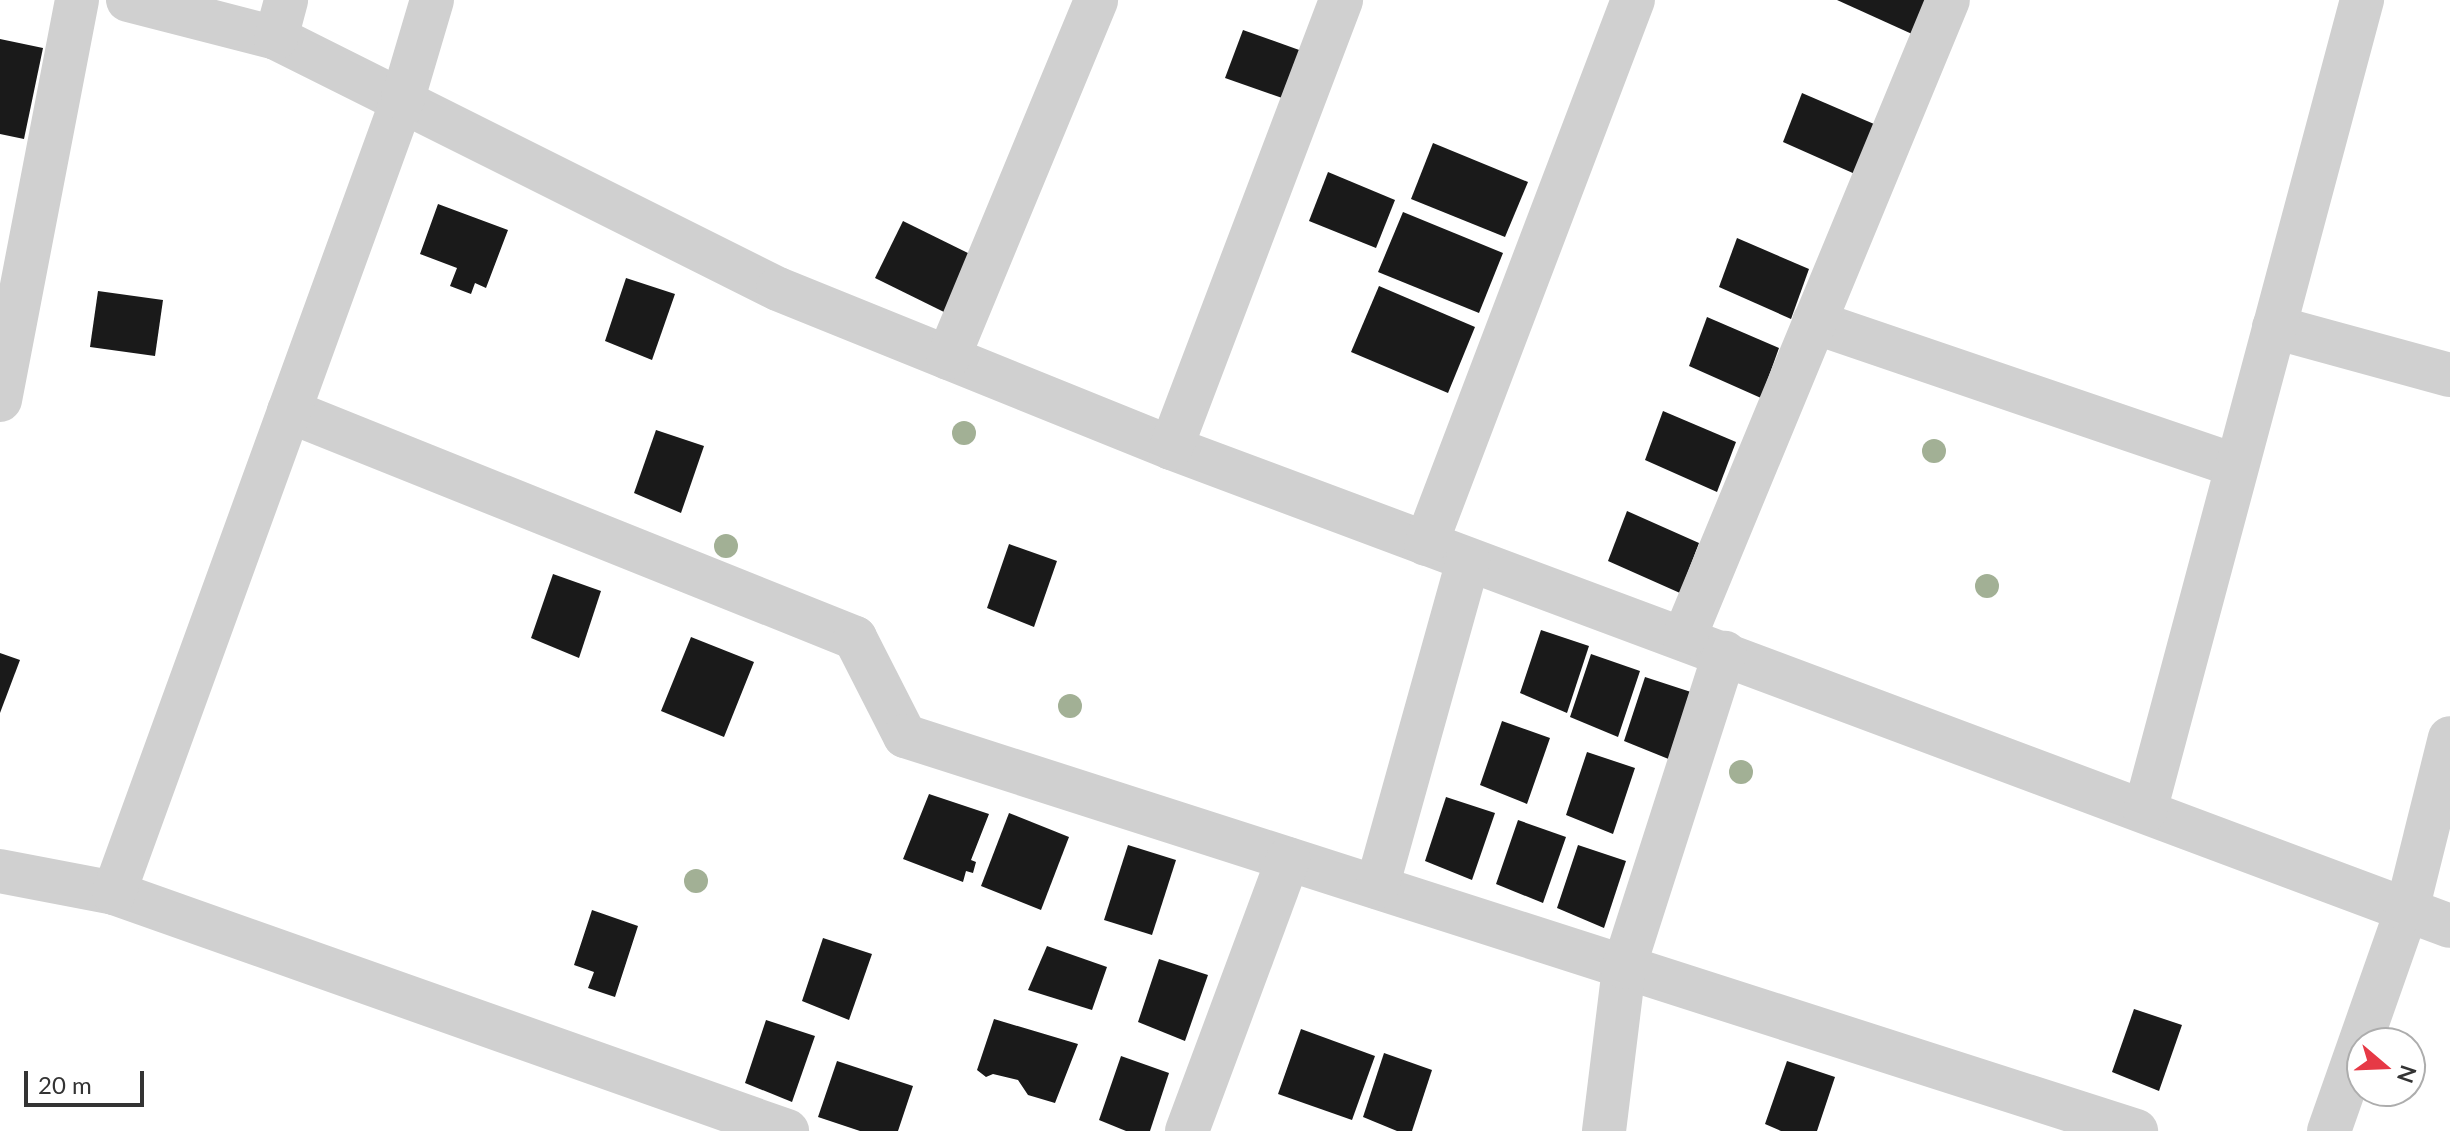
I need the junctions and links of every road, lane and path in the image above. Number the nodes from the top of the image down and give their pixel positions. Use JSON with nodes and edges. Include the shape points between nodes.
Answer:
{"nodes":[{"id":1,"x":77,"y":0,"type":"edge"},
{"id":2,"x":128,"y":0,"type":"edge"},
{"id":3,"x":432,"y":0,"type":"edge"},
{"id":4,"x":1096,"y":0,"type":"edge"},
{"id":5,"x":1341,"y":0,"type":"edge"},
{"id":6,"x":1633,"y":0,"type":"edge"},
{"id":7,"x":1948,"y":0,"type":"edge"},
{"id":8,"x":2362,"y":0,"type":"edge"},
{"id":9,"x":281,"y":19,"type":"edge"},
{"id":10,"x":403,"y":98,"type":"junction"},
{"id":11,"x":1814,"y":322,"type":"junction"},
{"id":12,"x":2274,"y":327,"type":"junction"},
{"id":13,"x":948,"y":358,"type":"junction"},
{"id":14,"x":2450,"y":375,"type":"edge"},
{"id":15,"x":0,"y":400,"type":"edge"},
{"id":16,"x":289,"y":411,"type":"junction"},
{"id":17,"x":1171,"y":448,"type":"junction"},
{"id":18,"x":2236,"y":466,"type":"junction"},
{"id":19,"x":1426,"y":544,"type":"junction"},
{"id":20,"x":1468,"y":560,"type":"junction"},
{"id":21,"x":1684,"y":638,"type":"junction"},
{"id":22,"x":1725,"y":653,"type":"junction"},
{"id":23,"x":2450,"y":738,"type":"edge"},
{"id":24,"x":2145,"y":811,"type":"junction"},
{"id":25,"x":1288,"y":859,"type":"junction"},
{"id":26,"x":0,"y":871,"type":"edge"},
{"id":27,"x":1377,"y":887,"type":"junction"},
{"id":28,"x":114,"y":893,"type":"junction"},
{"id":29,"x":2407,"y":910,"type":"junction"},
{"id":30,"x":2450,"y":926,"type":"edge"},
{"id":31,"x":1624,"y":967,"type":"junction"},
{"id":32,"x":787,"y":1131,"type":"edge"},
{"id":33,"x":1187,"y":1131,"type":"edge"},
{"id":34,"x":1604,"y":1131,"type":"edge"},
{"id":35,"x":2136,"y":1131,"type":"edge"},
{"id":36,"x":2329,"y":1131,"type":"edge"}],
"edges":[{"from":1,"to":15,"type":"street"},
{"from":2,"to":9,"type":"street"},
{"from":3,"to":10,"type":"street"},
{"from":4,"to":13,"type":"street"},
{"from":5,"to":17,"type":"street"},
{"from":6,"to":19,"type":"street"},
{"from":7,"to":11,"type":"street"},
{"from":8,"to":12,"type":"street"},
{"from":9,"to":10,"type":"street"},
{"from":10,"to":13,"type":"street","via":[[778,289]]},
{"from":10,"to":16,"type":"street"},
{"from":11,"to":18,"type":"street"},
{"from":11,"to":21,"type":"street"},
{"from":12,"to":14,"type":"street"},
{"from":12,"to":18,"type":"street"},
{"from":13,"to":17,"type":"street"},
{"from":16,"to":25,"type":"street","via":[[855,638],[905,736]]},
{"from":16,"to":28,"type":"street"},
{"from":17,"to":19,"type":"street"},
{"from":18,"to":24,"type":"street"},
{"from":19,"to":20,"type":"street"},
{"from":20,"to":21,"type":"street"},
{"from":20,"to":27,"type":"street"},
{"from":21,"to":22,"type":"street"},
{"from":22,"to":24,"type":"street"},
{"from":22,"to":31,"type":"street"},
{"from":23,"to":29,"type":"street"},
{"from":24,"to":29,"type":"street"},
{"from":25,"to":27,"type":"street"},
{"from":25,"to":33,"type":"street"},
{"from":26,"to":28,"type":"street"},
{"from":27,"to":31,"type":"street"},
{"from":28,"to":32,"type":"street"},
{"from":29,"to":30,"type":"street"},
{"from":29,"to":36,"type":"street"},
{"from":31,"to":34,"type":"street"},
{"from":31,"to":35,"type":"street"}]}
